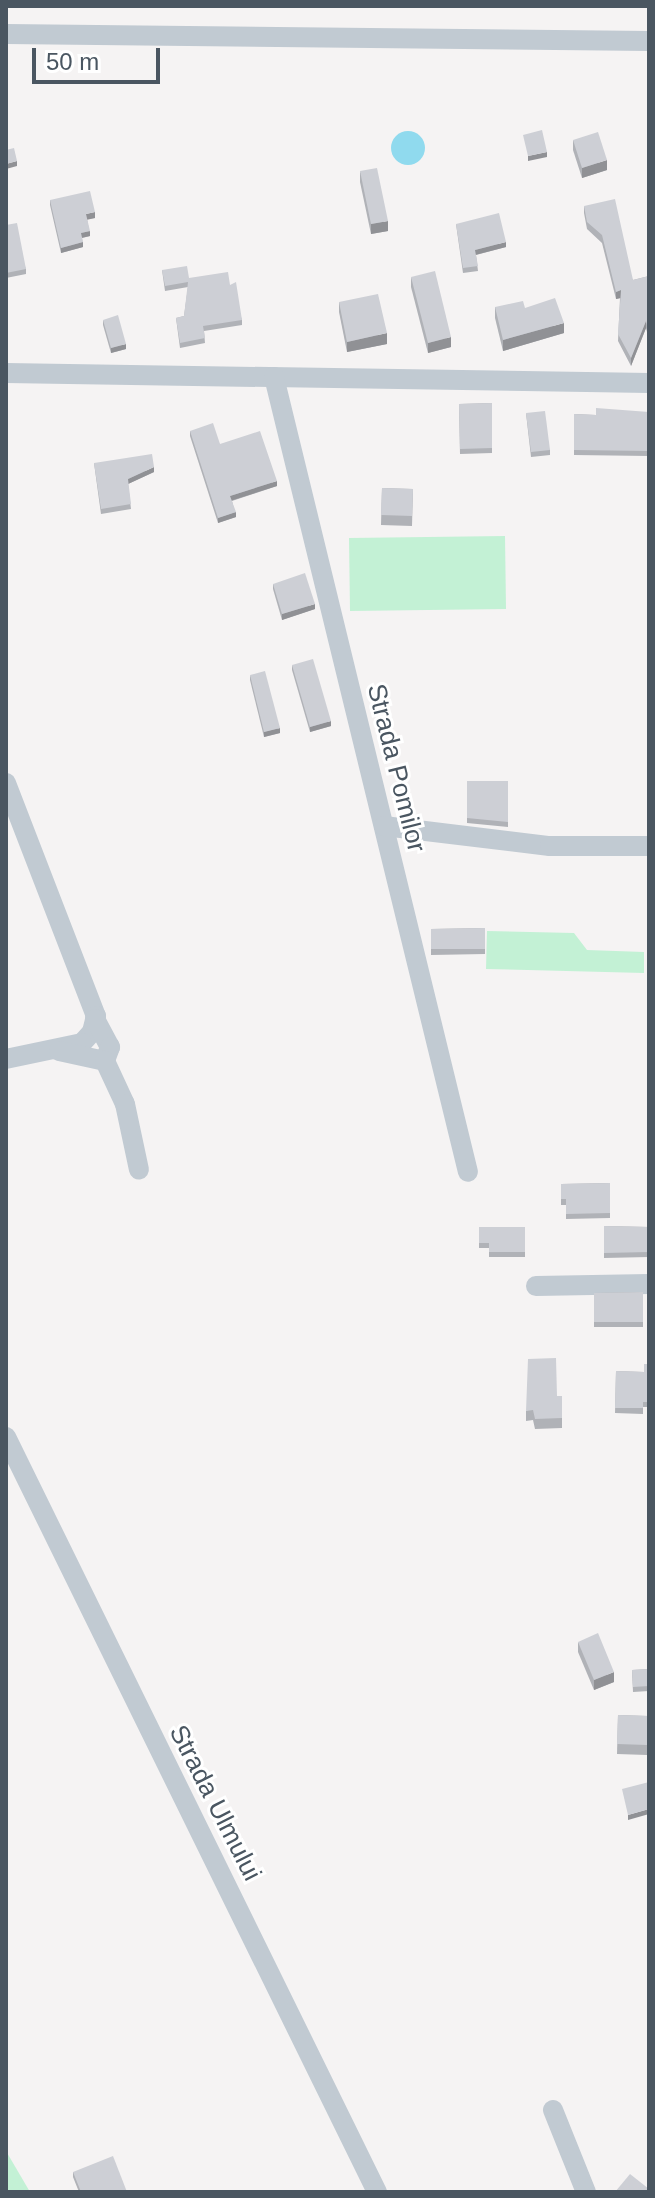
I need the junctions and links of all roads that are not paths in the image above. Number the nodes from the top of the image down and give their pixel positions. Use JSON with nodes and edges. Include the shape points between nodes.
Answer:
{"nodes":[{"id":1,"x":6,"y":34,"type":"edge"},
{"id":2,"x":649,"y":41,"type":"edge"},
{"id":3,"x":6,"y":373,"type":"edge"},
{"id":4,"x":274,"y":377,"type":"junction"},
{"id":5,"x":649,"y":383,"type":"edge"},
{"id":6,"x":6,"y":783,"type":"edge"},
{"id":7,"x":384,"y":826,"type":"junction"},
{"id":8,"x":649,"y":846,"type":"edge"},
{"id":9,"x":95,"y":1019,"type":"junction"},
{"id":10,"x":51,"y":1049,"type":"junction"},
{"id":11,"x":6,"y":1059,"type":"edge"},
{"id":12,"x":105,"y":1061,"type":"junction"},
{"id":13,"x":139,"y":1170,"type":"dead end"},
{"id":14,"x":468,"y":1172,"type":"dead end"},
{"id":15,"x":649,"y":1284,"type":"edge"},
{"id":16,"x":536,"y":1286,"type":"dead end"},
{"id":17,"x":6,"y":1437,"type":"edge"},
{"id":18,"x":553,"y":2110,"type":"dead end"},
{"id":19,"x":377,"y":2192,"type":"edge"},
{"id":20,"x":586,"y":2192,"type":"edge"}],
"edges":[{"from":1,"to":2,"type":"street"},
{"from":3,"to":4,"type":"street"},
{"from":4,"to":5,"type":"street"},
{"from":4,"to":7,"type":"street","name":"Strada Pomilor"},
{"from":6,"to":9,"type":"street"},
{"from":7,"to":8,"type":"street","via":[[550,846]]},
{"from":7,"to":14,"type":"street","name":"Strada Pomilor"},
{"from":9,"to":10,"type":"street","via":[[82,1043]]},
{"from":9,"to":12,"type":"street","via":[[110,1047]]},
{"from":10,"to":11,"type":"street"},
{"from":10,"to":12,"type":"street"},
{"from":12,"to":13,"type":"street","via":[[125,1104]]},
{"from":15,"to":16,"type":"street"},
{"from":17,"to":19,"type":"street","name":"Strada Ulmului"},
{"from":18,"to":20,"type":"street"}]}
